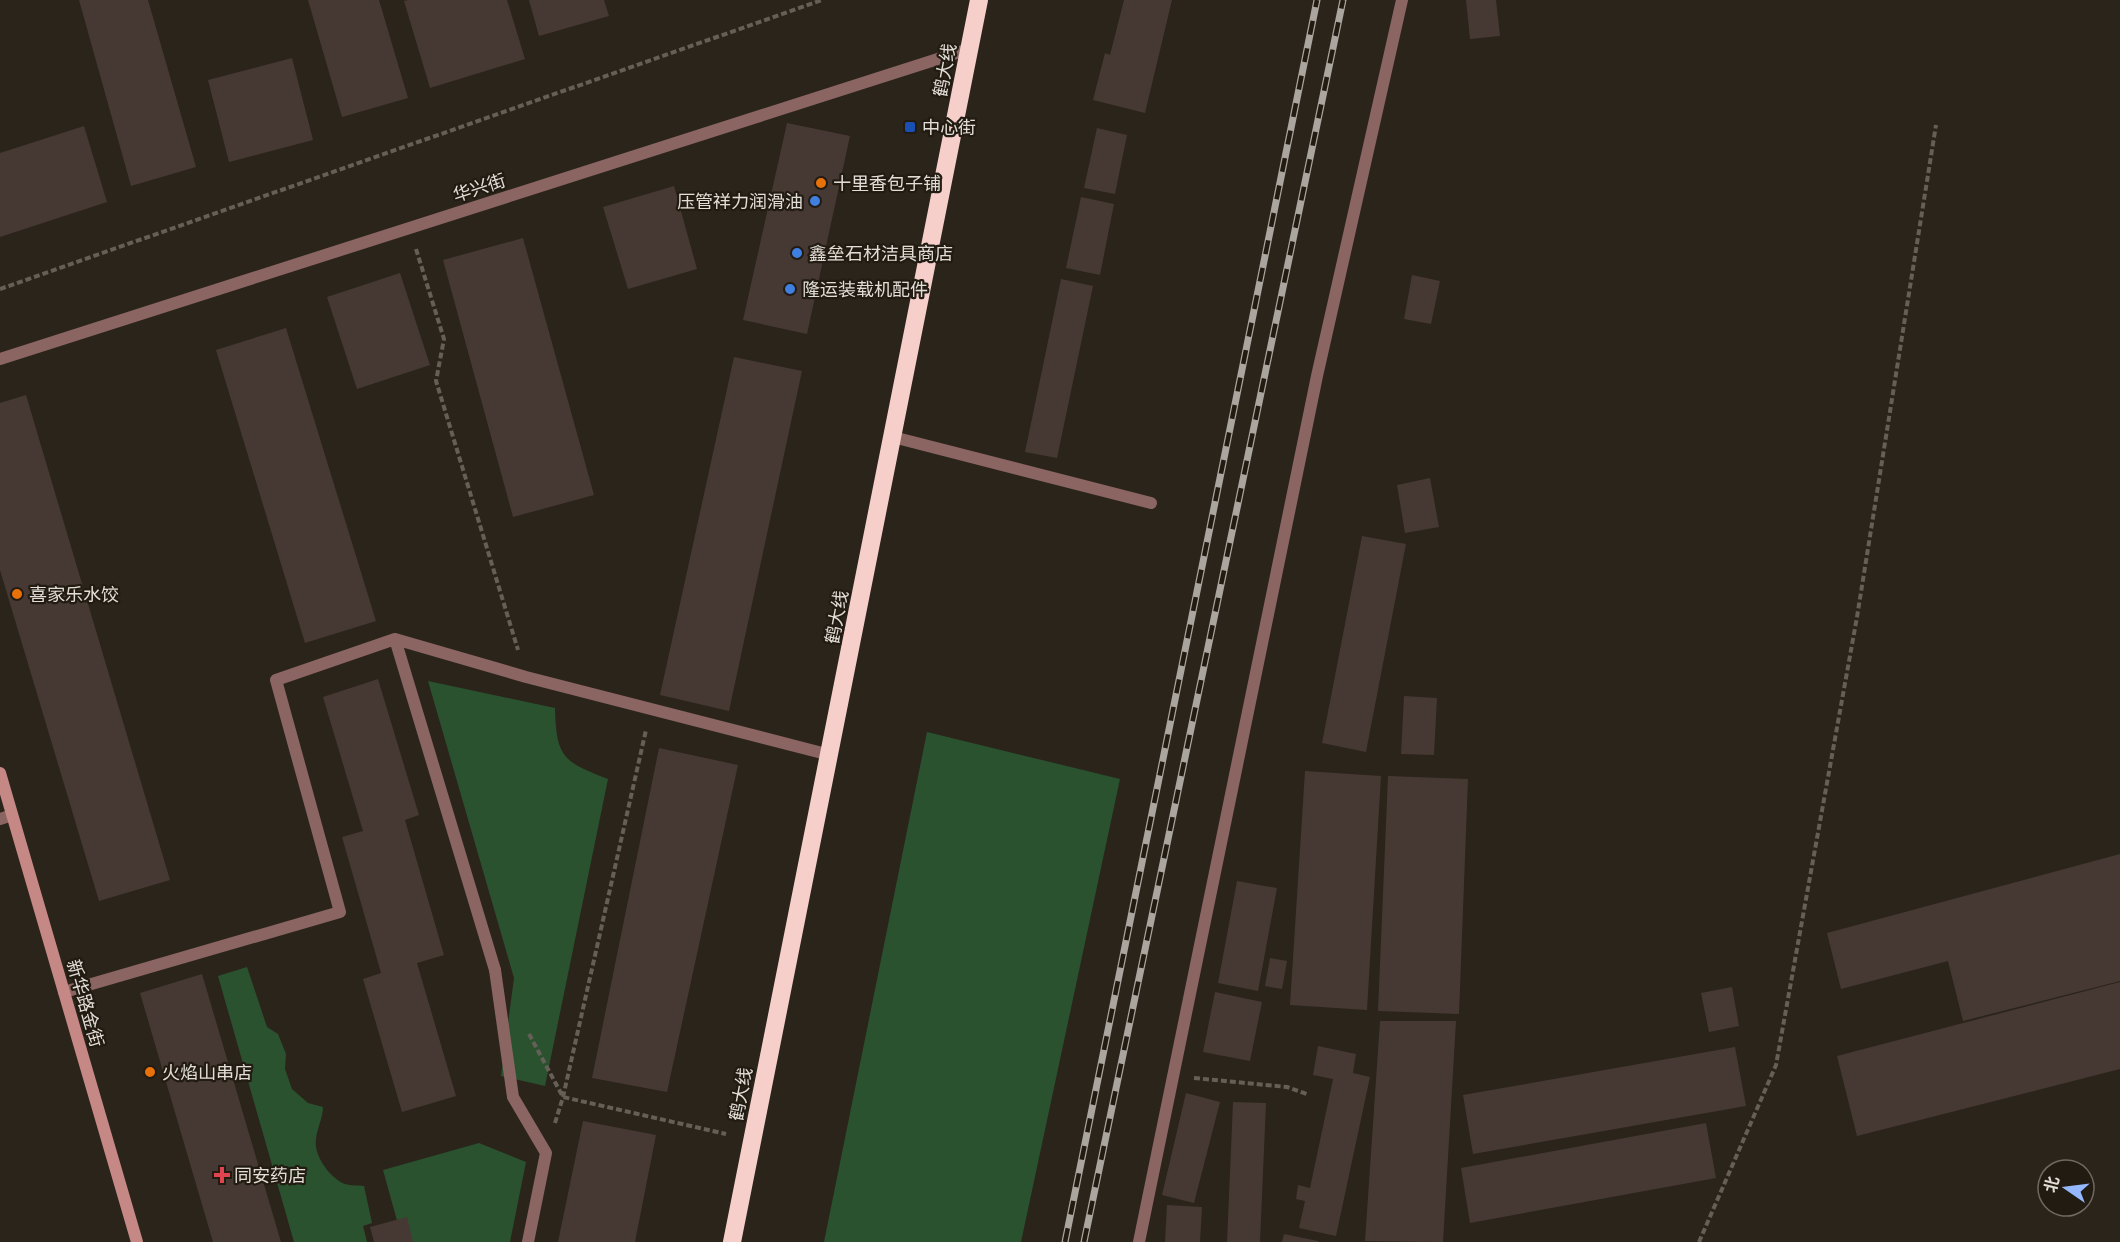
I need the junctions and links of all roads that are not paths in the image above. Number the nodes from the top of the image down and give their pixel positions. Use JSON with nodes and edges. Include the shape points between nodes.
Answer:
{"nodes":[{"id":1,"x":979,"y":0,"type":"edge"},
{"id":2,"x":1402,"y":0,"type":"edge"},
{"id":3,"x":969,"y":49,"type":"junction"},
{"id":4,"x":0,"y":359,"type":"edge"},
{"id":5,"x":893,"y":437,"type":"junction"},
{"id":6,"x":1151,"y":503,"type":"dead end"},
{"id":7,"x":395,"y":639,"type":"junction"},
{"id":8,"x":830,"y":754,"type":"junction"},
{"id":9,"x":0,"y":773,"type":"edge"},
{"id":10,"x":6,"y":817,"type":"edge"},
{"id":11,"x":64,"y":992,"type":"junction"},
{"id":12,"x":137,"y":1242,"type":"edge"},
{"id":13,"x":528,"y":1242,"type":"edge"},
{"id":14,"x":732,"y":1242,"type":"edge"},
{"id":15,"x":1139,"y":1242,"type":"edge"}],
"edges":[{"from":1,"to":3,"type":"highway","name":"鹤大线"},
{"from":2,"to":15,"type":"street","via":[[1317,376]]},
{"from":3,"to":4,"type":"street","name":"华兴街"},
{"from":3,"to":5,"type":"highway","name":"鹤大线"},
{"from":5,"to":6,"type":"street"},
{"from":5,"to":8,"type":"highway","name":"鹤大线"},
{"from":7,"to":8,"type":"street","via":[[526,677]]},
{"from":7,"to":11,"type":"street","via":[[276,680],[340,912]]},
{"from":7,"to":13,"type":"street","via":[[495,970],[513,1097],[546,1153]]},
{"from":8,"to":14,"type":"highway","name":"鹤大线"},
{"from":9,"to":10,"type":"street","name":"新华路金街"},
{"from":10,"to":11,"type":"street","name":"新华路金街"},
{"from":11,"to":12,"type":"street","name":"新华路金街"}]}
